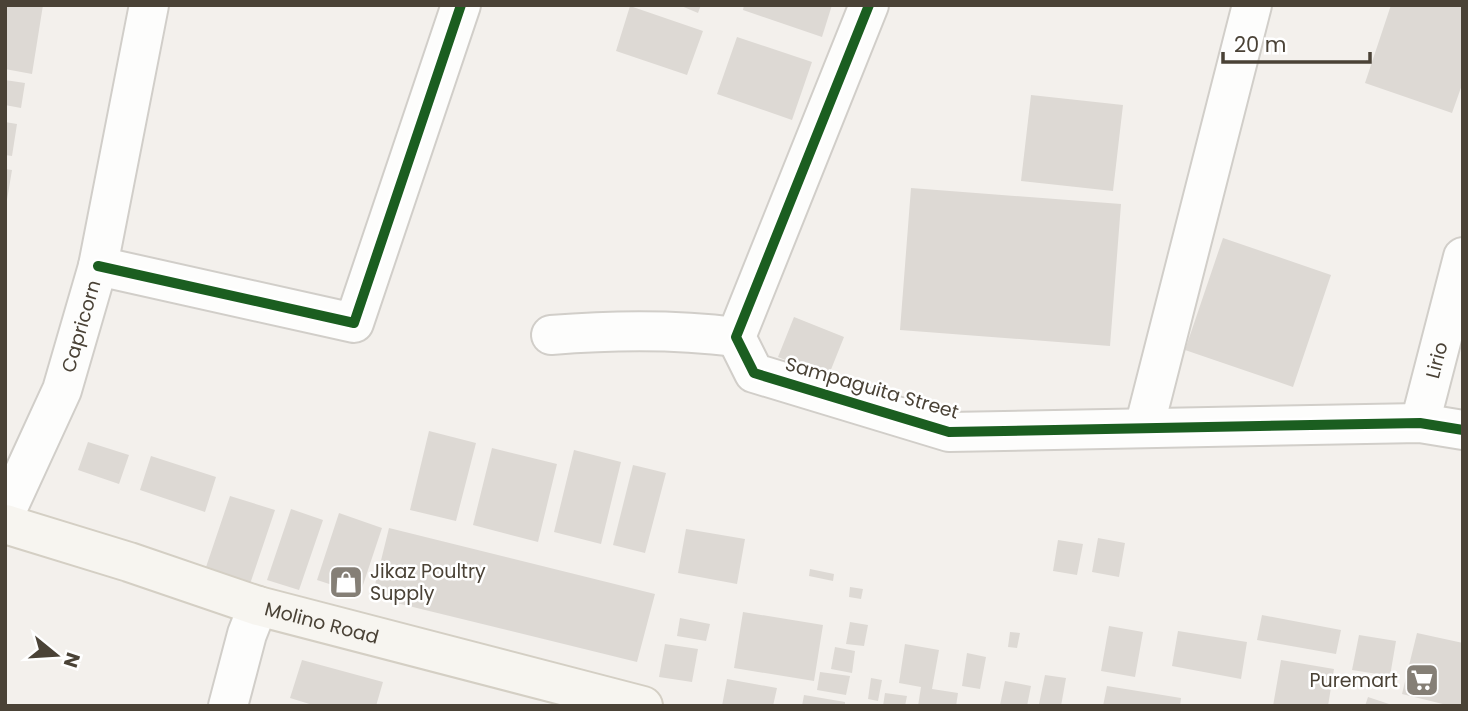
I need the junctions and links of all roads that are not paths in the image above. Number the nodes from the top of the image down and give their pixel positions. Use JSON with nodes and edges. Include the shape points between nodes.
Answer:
{"nodes":[{"id":1,"x":149,"y":5,"type":"edge"},
{"id":2,"x":461,"y":5,"type":"edge"},
{"id":3,"x":869,"y":5,"type":"edge"},
{"id":4,"x":1252,"y":5,"type":"edge"},
{"id":5,"x":1463,"y":257,"type":"edge"},
{"id":6,"x":98,"y":267,"type":"junction"},
{"id":7,"x":551,"y":335,"type":"dead end"},
{"id":8,"x":736,"y":337,"type":"junction"},
{"id":9,"x":1420,"y":423,"type":"junction"},
{"id":10,"x":1144,"y":428,"type":"junction"},
{"id":11,"x":1463,"y":430,"type":"edge"},
{"id":12,"x":5,"y":514,"type":"edge"},
{"id":13,"x":5,"y":524,"type":"edge"},
{"id":14,"x":258,"y":606,"type":"junction"},
{"id":15,"x":228,"y":706,"type":"edge"},
{"id":16,"x":643,"y":706,"type":"edge"}],
"edges":[{"from":1,"to":6,"type":"street","name":"Capricorn"},
{"from":2,"to":6,"type":"street","via":[[354,323]]},
{"from":3,"to":8,"type":"street"},
{"from":4,"to":10,"type":"street"},
{"from":5,"to":9,"type":"street","name":"Lirio"},
{"from":6,"to":12,"type":"street","name":"Capricorn","via":[[62,390]]},
{"from":7,"to":8,"type":"street","via":[[615,330]]},
{"from":8,"to":10,"type":"street","name":"Sampaguita Street","via":[[754,373],[949,432]]},
{"from":9,"to":10,"type":"street","name":"Sampaguita Street"},
{"from":9,"to":11,"type":"street","name":"Sampaguita Street"},
{"from":13,"to":14,"type":"main road","name":"Molino Road"},
{"from":14,"to":15,"type":"street"},
{"from":14,"to":16,"type":"main road","name":"Molino Road"}]}
